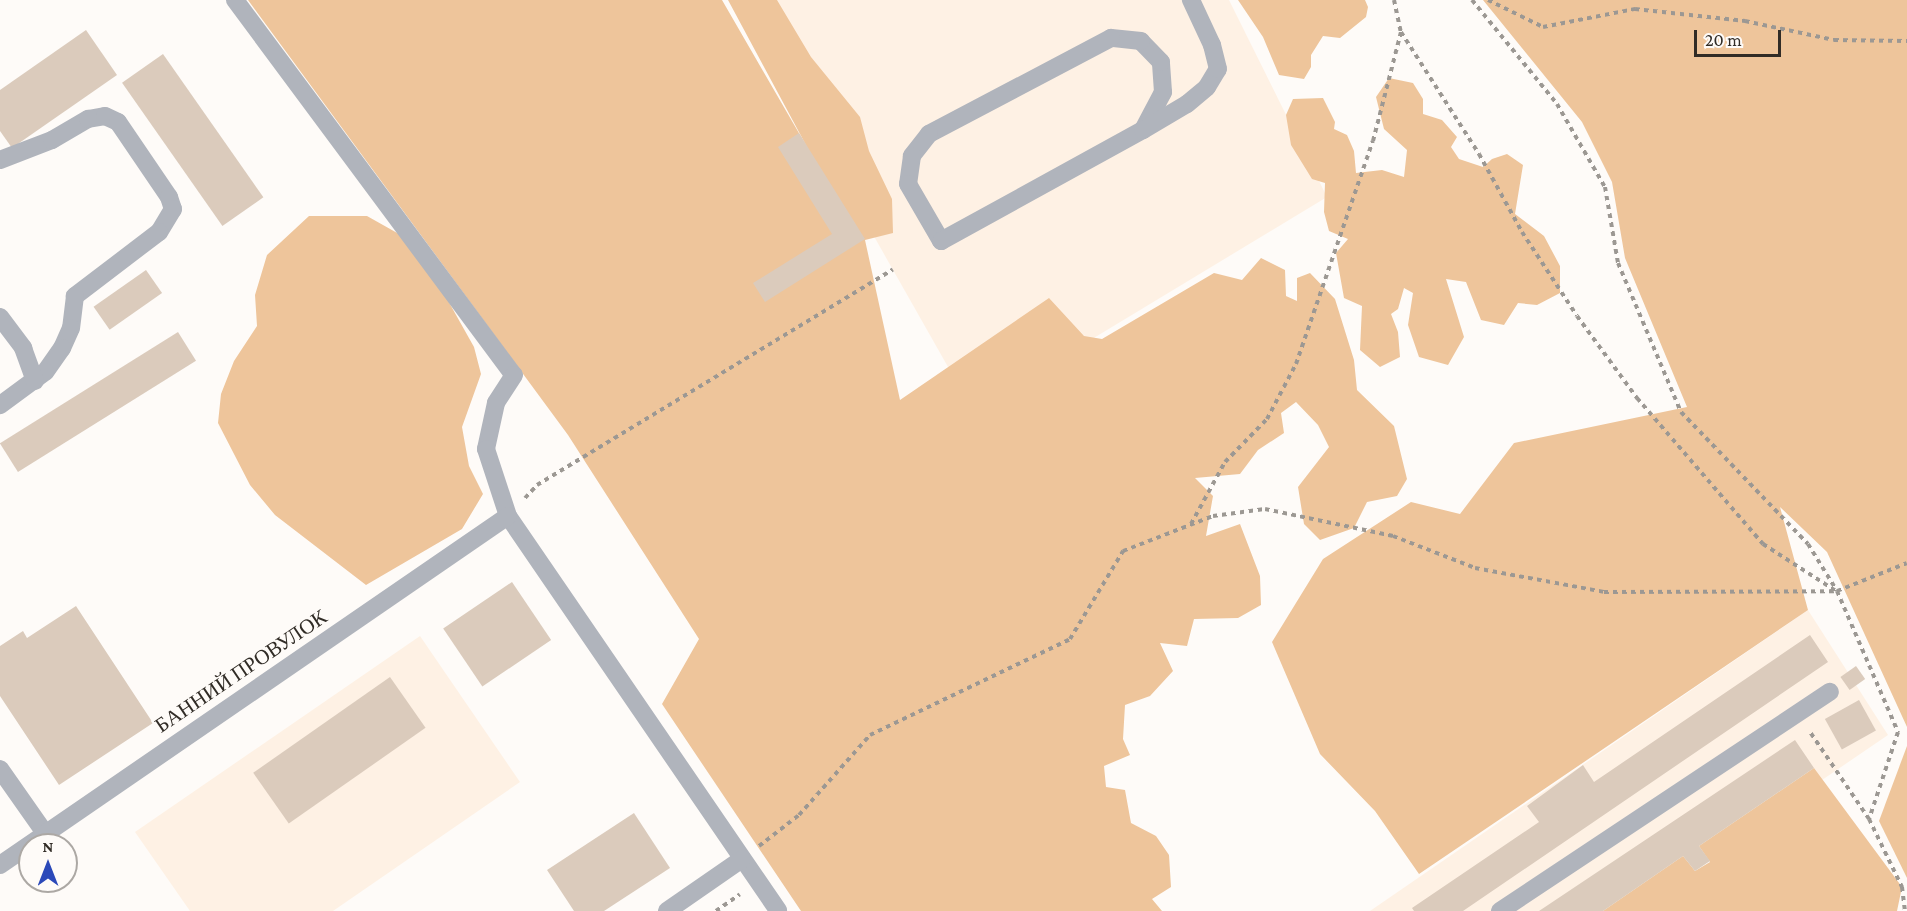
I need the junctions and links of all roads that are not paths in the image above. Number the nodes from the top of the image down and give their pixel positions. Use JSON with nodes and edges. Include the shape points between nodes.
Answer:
{"nodes":[{"id":1,"x":235,"y":0,"type":"edge"},
{"id":2,"x":1191,"y":0,"type":"edge"},
{"id":3,"x":1143,"y":130,"type":"junction"},
{"id":4,"x":0,"y":160,"type":"edge"},
{"id":5,"x":0,"y":317,"type":"edge"},
{"id":6,"x":35,"y":381,"type":"junction"},
{"id":7,"x":0,"y":405,"type":"edge"},
{"id":8,"x":508,"y":516,"type":"junction"},
{"id":9,"x":1830,"y":692,"type":"dead end"},
{"id":10,"x":0,"y":769,"type":"edge"},
{"id":11,"x":45,"y":832,"type":"junction"},
{"id":12,"x":742,"y":859,"type":"junction"},
{"id":13,"x":0,"y":865,"type":"edge"},
{"id":14,"x":667,"y":911,"type":"edge"},
{"id":15,"x":778,"y":911,"type":"edge"},
{"id":16,"x":1500,"y":911,"type":"edge"}],
"edges":[{"from":1,"to":8,"type":"street","via":[[514,375],[496,403],[486,449]]},
{"from":2,"to":3,"type":"street","via":[[1212,45],[1218,69],[1207,87],[1194,98]]},
{"from":3,"to":3,"type":"street","via":[[941,241],[908,184],[912,156],[929,134],[1111,38],[1141,41],[1161,62],[1163,92]]},
{"from":4,"to":6,"type":"street","via":[[52,140],[88,119],[105,116],[118,122],[169,196],[172,209],[159,232],[75,296],[62,348]]},
{"from":5,"to":6,"type":"street","via":[[23,348]]},
{"from":6,"to":7,"type":"street"},
{"from":8,"to":11,"type":"street","name":"БАННИЙ ПРОВУЛОК"},
{"from":8,"to":12,"type":"street"},
{"from":9,"to":16,"type":"street"},
{"from":10,"to":11,"type":"street"},
{"from":11,"to":13,"type":"street","name":"БАННИЙ ПРОВУЛОК"},
{"from":12,"to":14,"type":"street"},
{"from":12,"to":15,"type":"street"}]}
